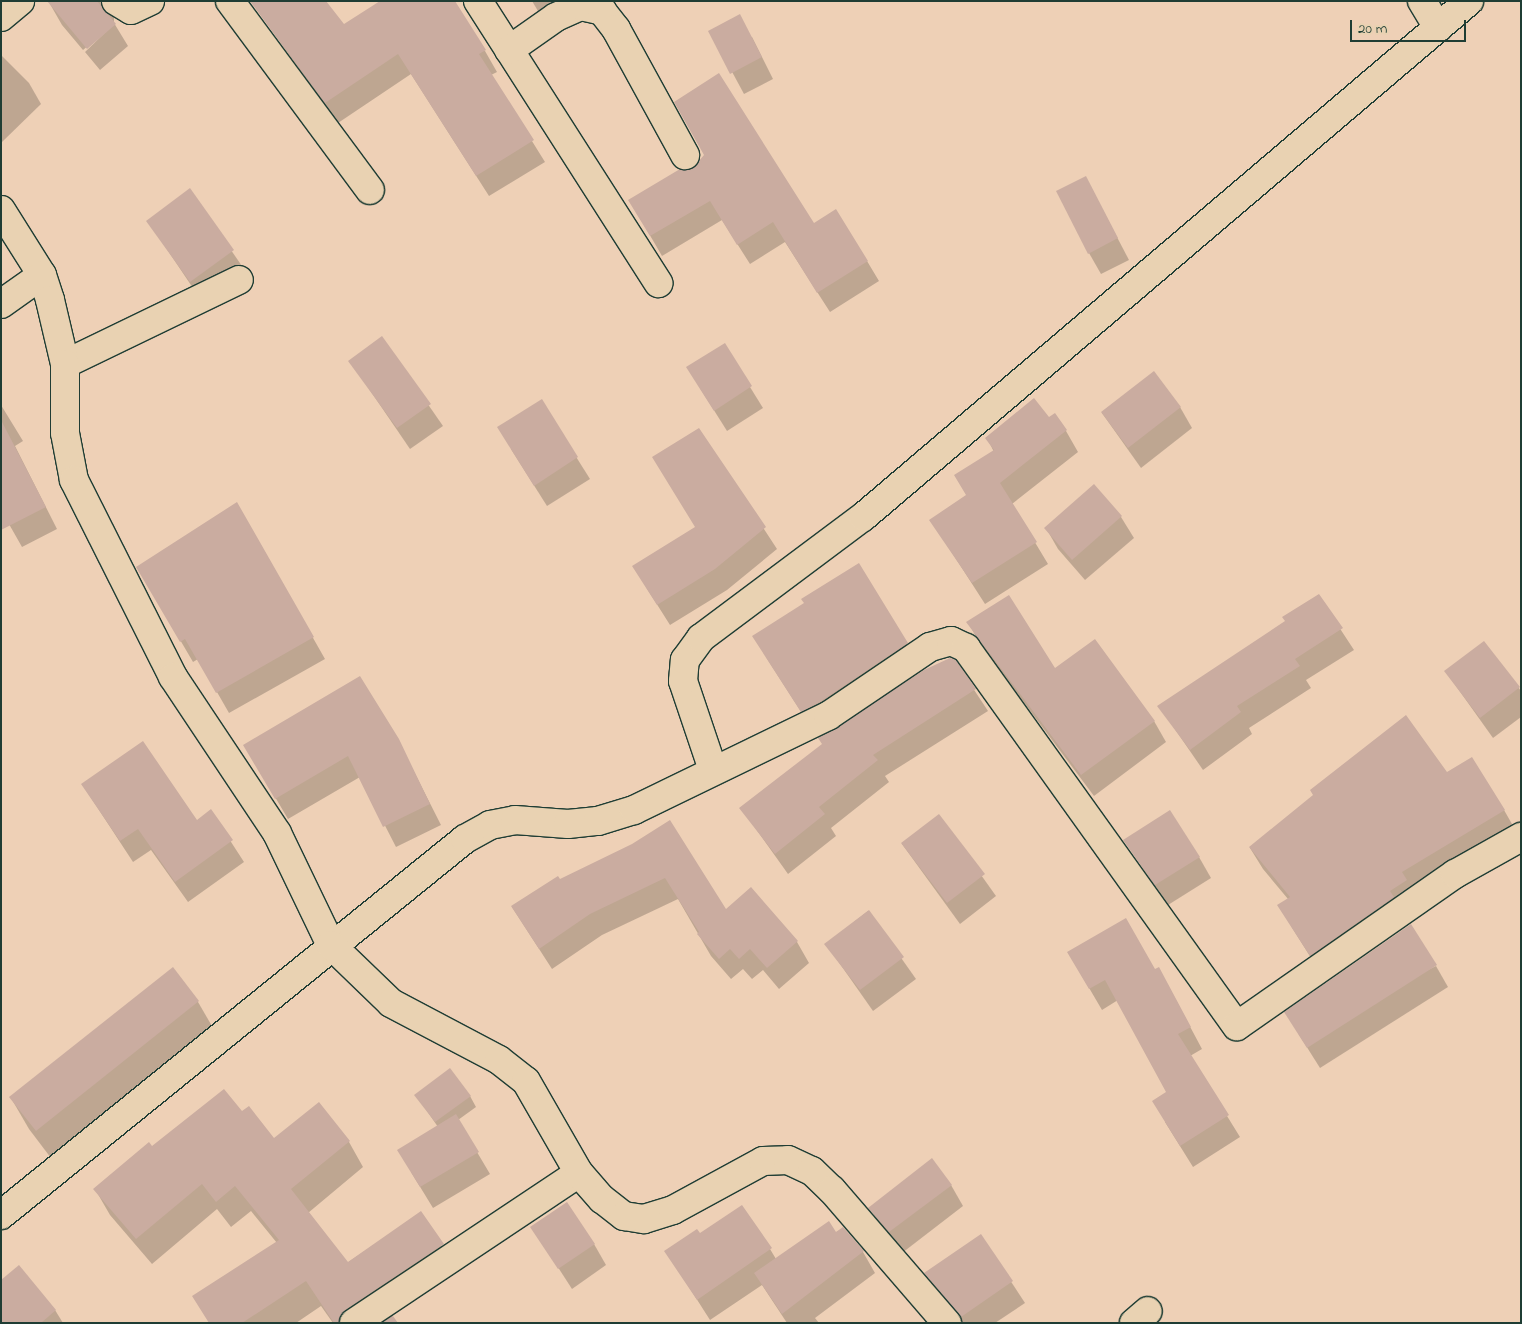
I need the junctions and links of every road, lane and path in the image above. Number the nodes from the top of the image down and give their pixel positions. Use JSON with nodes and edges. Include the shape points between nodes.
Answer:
{"nodes":[{"id":1,"x":20,"y":1,"type":"edge"},
{"id":2,"x":116,"y":1,"type":"edge"},
{"id":3,"x":150,"y":1,"type":"edge"},
{"id":4,"x":230,"y":1,"type":"edge"},
{"id":5,"x":478,"y":1,"type":"edge"},
{"id":6,"x":1422,"y":1,"type":"edge"},
{"id":7,"x":1469,"y":1,"type":"edge"},
{"id":8,"x":1,"y":17,"type":"edge"},
{"id":9,"x":1438,"y":28,"type":"junction"},
{"id":10,"x":509,"y":50,"type":"junction"},
{"id":11,"x":685,"y":156,"type":"dead end"},
{"id":12,"x":370,"y":190,"type":"dead end"},
{"id":13,"x":1,"y":210,"type":"edge"},
{"id":14,"x":42,"y":275,"type":"junction"},
{"id":15,"x":239,"y":280,"type":"dead end"},
{"id":16,"x":658,"y":283,"type":"dead end"},
{"id":17,"x":1,"y":304,"type":"edge"},
{"id":18,"x":65,"y":364,"type":"junction"},
{"id":19,"x":713,"y":770,"type":"junction"},
{"id":20,"x":1521,"y":836,"type":"edge"},
{"id":21,"x":331,"y":945,"type":"junction"},
{"id":22,"x":579,"y":1173,"type":"junction"},
{"id":23,"x":1,"y":1215,"type":"edge"},
{"id":24,"x":354,"y":1323,"type":"edge"},
{"id":25,"x":947,"y":1323,"type":"edge"}],
"edges":[{"from":1,"to":8,"type":"street"},
{"from":2,"to":3,"type":"street","via":[[131,10]]},
{"from":4,"to":12,"type":"street"},
{"from":5,"to":10,"type":"street"},
{"from":6,"to":9,"type":"street"},
{"from":7,"to":9,"type":"street"},
{"from":9,"to":19,"type":"street","via":[[863,517],[701,638],[686,660],[684,681]]},
{"from":10,"to":11,"type":"street","via":[[556,17],[581,6],[602,11],[616,29]]},
{"from":10,"to":16,"type":"street"},
{"from":13,"to":14,"type":"street"},
{"from":14,"to":17,"type":"street"},
{"from":14,"to":18,"type":"street"},
{"from":15,"to":18,"type":"street"},
{"from":18,"to":21,"type":"street","via":[[65,433],[74,480],[173,677],[276,833]]},
{"from":19,"to":20,"type":"street","via":[[828,716],[930,647],[951,641],[958,644],[966,648],[1237,1026],[1455,874]]},
{"from":19,"to":21,"type":"street","via":[[634,810],[598,821],[568,824],[516,820],[490,825],[465,839]]},
{"from":21,"to":22,"type":"street","via":[[391,1003],[499,1060],[526,1081]]},
{"from":21,"to":23,"type":"street"},
{"from":22,"to":24,"type":"street"},
{"from":22,"to":25,"type":"street","via":[[602,1199],[624,1216],[644,1219],[694,1201],[726,1179],[763,1161],[788,1160],[812,1171],[832,1190]]}]}
